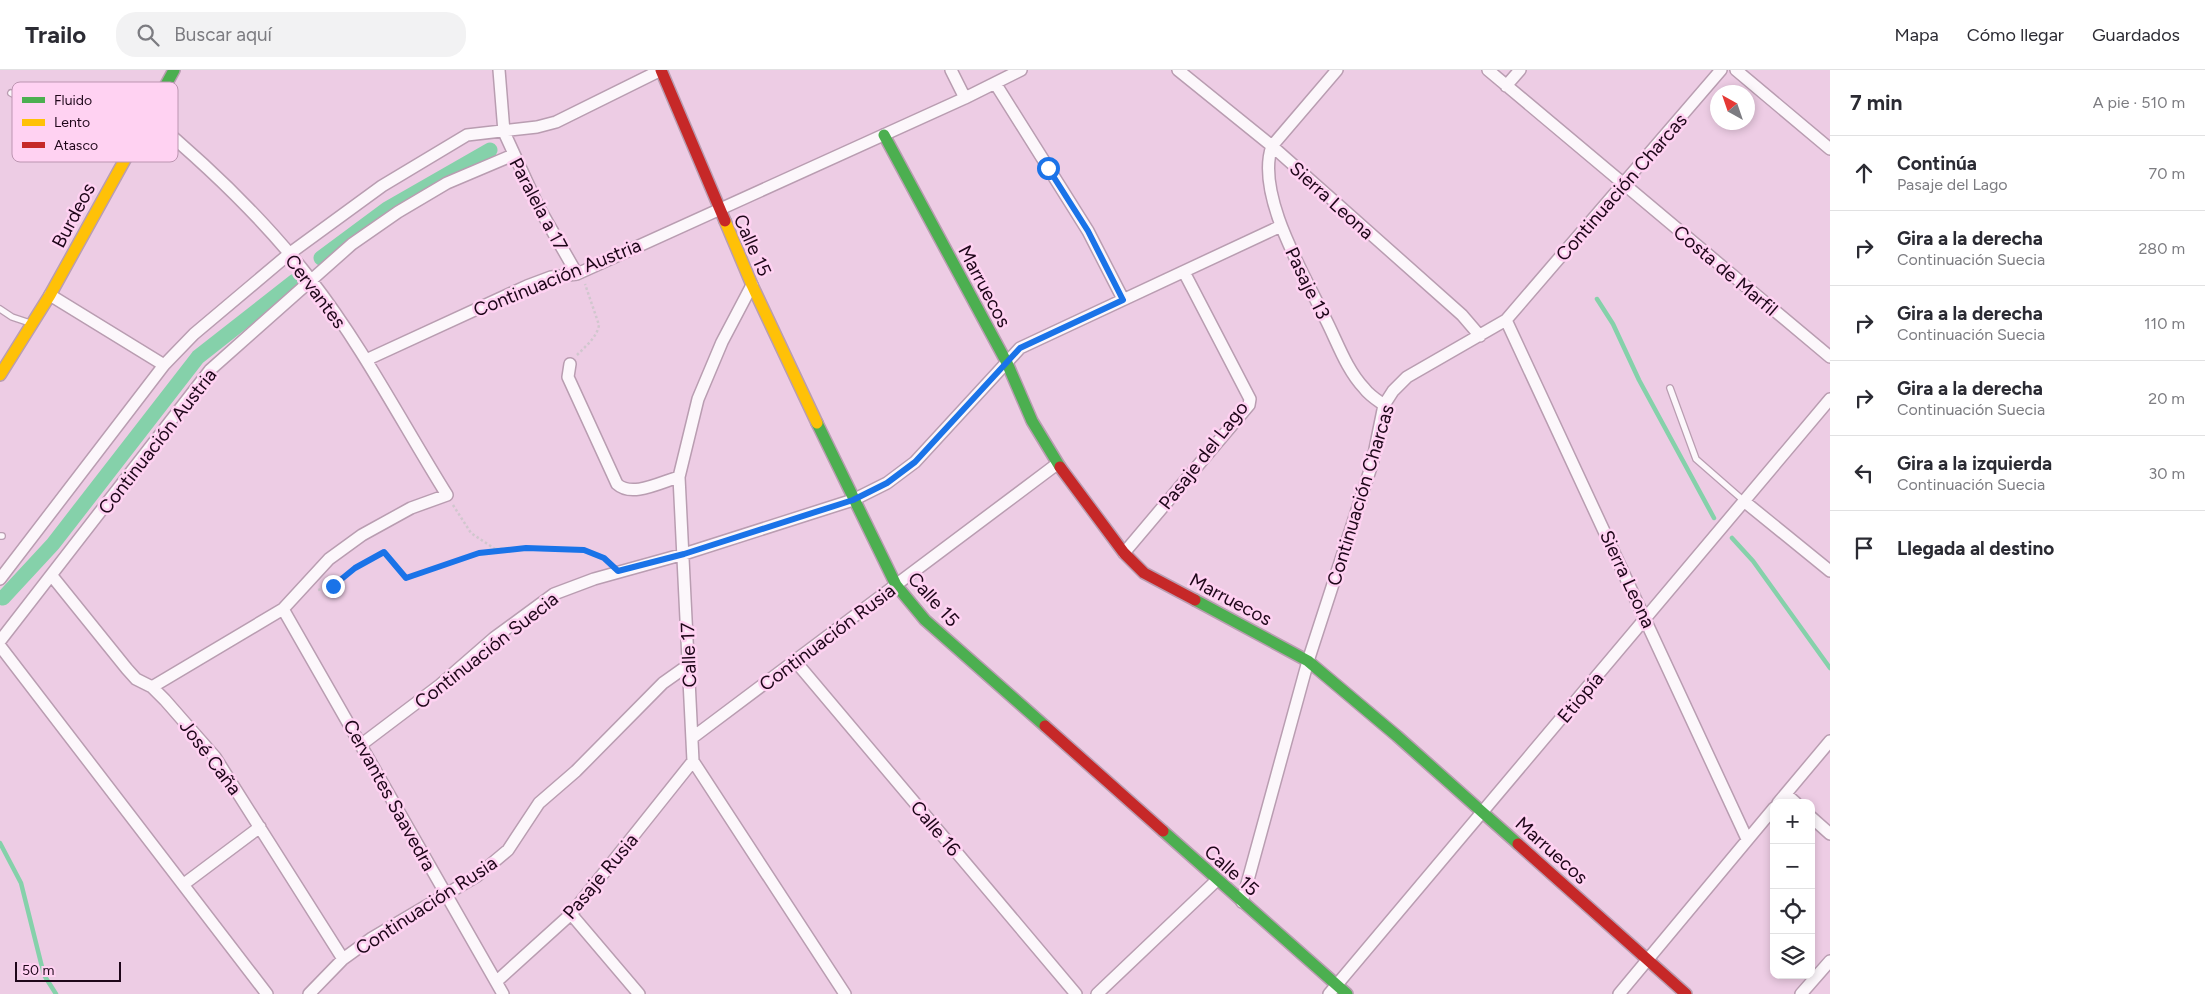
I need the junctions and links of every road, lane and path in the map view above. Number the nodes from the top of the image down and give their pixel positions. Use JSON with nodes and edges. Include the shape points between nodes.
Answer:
{"nodes":[{"id":1,"x":174,"y":70,"type":"edge"},
{"id":2,"x":499,"y":70,"type":"edge"},
{"id":3,"x":661,"y":70,"type":"edge"},
{"id":4,"x":951,"y":70,"type":"edge"},
{"id":5,"x":1021,"y":70,"type":"edge"},
{"id":6,"x":1178,"y":70,"type":"edge"},
{"id":7,"x":1336,"y":70,"type":"edge"},
{"id":8,"x":1488,"y":70,"type":"edge"},
{"id":9,"x":1520,"y":70,"type":"edge"},
{"id":10,"x":1721,"y":70,"type":"edge"},
{"id":11,"x":1736,"y":70,"type":"edge"},
{"id":12,"x":167,"y":82,"type":"edge"},
{"id":13,"x":995,"y":83,"type":"junction"},
{"id":14,"x":1506,"y":86,"type":"junction"},
{"id":15,"x":965,"y":98,"type":"junction"},
{"id":16,"x":504,"y":132,"type":"junction"},
{"id":17,"x":884,"y":135,"type":"junction"},
{"id":18,"x":178,"y":143,"type":"edge"},
{"id":19,"x":1272,"y":146,"type":"junction"},
{"id":20,"x":1830,"y":148,"type":"edge"},
{"id":21,"x":513,"y":155,"type":"junction"},
{"id":22,"x":122,"y":162,"type":"edge"},
{"id":23,"x":1622,"y":184,"type":"junction"},
{"id":24,"x":718,"y":210,"type":"junction"},
{"id":25,"x":1281,"y":226,"type":"junction"},
{"id":26,"x":289,"y":254,"type":"junction"},
{"id":27,"x":1184,"y":272,"type":"junction"},
{"id":28,"x":577,"y":274,"type":"junction"},
{"id":29,"x":312,"y":280,"type":"junction"},
{"id":30,"x":752,"y":285,"type":"junction"},
{"id":31,"x":50,"y":295,"type":"junction"},
{"id":32,"x":1123,"y":300,"type":"junction"},
{"id":33,"x":0,"y":308,"type":"edge"},
{"id":34,"x":1506,"y":320,"type":"junction"},
{"id":35,"x":32,"y":324,"type":"junction"},
{"id":36,"x":1480,"y":336,"type":"junction"},
{"id":37,"x":1830,"y":357,"type":"edge"},
{"id":38,"x":366,"y":360,"type":"junction"},
{"id":39,"x":1007,"y":363,"type":"junction"},
{"id":40,"x":570,"y":364,"type":"joint"},
{"id":41,"x":164,"y":365,"type":"junction"},
{"id":42,"x":0,"y":375,"type":"edge"},
{"id":43,"x":1670,"y":388,"type":"dead end"},
{"id":44,"x":1830,"y":399,"type":"edge"},
{"id":45,"x":1384,"y":405,"type":"junction"},
{"id":46,"x":1057,"y":464,"type":"junction"},
{"id":47,"x":679,"y":477,"type":"junction"},
{"id":48,"x":447,"y":495,"type":"junction"},
{"id":49,"x":853,"y":500,"type":"junction"},
{"id":50,"x":1745,"y":502,"type":"junction"},
{"id":51,"x":495,"y":549,"type":"junction"},
{"id":52,"x":1124,"y":553,"type":"junction"},
{"id":53,"x":684,"y":554,"type":"junction"},
{"id":54,"x":618,"y":571,"type":"junction"},
{"id":55,"x":1830,"y":572,"type":"edge"},
{"id":56,"x":52,"y":576,"type":"junction"},
{"id":57,"x":0,"y":579,"type":"edge"},
{"id":58,"x":896,"y":585,"type":"junction"},
{"id":59,"x":299,"y":591,"type":"junction"},
{"id":60,"x":283,"y":608,"type":"junction"},
{"id":61,"x":1646,"y":619,"type":"junction"},
{"id":62,"x":0,"y":641,"type":"edge"},
{"id":63,"x":0,"y":646,"type":"edge"},
{"id":64,"x":1308,"y":661,"type":"junction"},
{"id":65,"x":796,"y":662,"type":"junction"},
{"id":66,"x":687,"y":666,"type":"junction"},
{"id":67,"x":152,"y":687,"type":"junction"},
{"id":68,"x":692,"y":738,"type":"junction"},
{"id":69,"x":1830,"y":741,"type":"edge"},
{"id":70,"x":362,"y":744,"type":"junction"},
{"id":71,"x":692,"y":761,"type":"junction"},
{"id":72,"x":1782,"y":798,"type":"edge"},
{"id":73,"x":1482,"y":812,"type":"junction"},
{"id":74,"x":1770,"y":813,"type":"edge"},
{"id":75,"x":1815,"y":821,"type":"edge"},
{"id":76,"x":260,"y":827,"type":"junction"},
{"id":77,"x":1830,"y":834,"type":"edge"},
{"id":78,"x":1747,"y":839,"type":"junction"},
{"id":79,"x":1217,"y":880,"type":"junction"},
{"id":80,"x":184,"y":884,"type":"junction"},
{"id":81,"x":446,"y":895,"type":"junction"},
{"id":82,"x":1242,"y":902,"type":"junction"},
{"id":83,"x":571,"y":914,"type":"junction"},
{"id":84,"x":343,"y":959,"type":"junction"},
{"id":85,"x":1648,"y":960,"type":"junction"},
{"id":86,"x":1830,"y":961,"type":"edge"},
{"id":87,"x":497,"y":982,"type":"junction"},
{"id":88,"x":1333,"y":990,"type":"edge"},
{"id":89,"x":267,"y":994,"type":"edge"},
{"id":90,"x":309,"y":994,"type":"edge"},
{"id":91,"x":503,"y":994,"type":"edge"},
{"id":92,"x":639,"y":994,"type":"edge"},
{"id":93,"x":845,"y":994,"type":"edge"},
{"id":94,"x":1076,"y":994,"type":"edge"},
{"id":95,"x":1097,"y":994,"type":"edge"},
{"id":96,"x":1347,"y":994,"type":"edge"},
{"id":97,"x":1619,"y":994,"type":"edge"},
{"id":98,"x":1686,"y":994,"type":"edge"},
{"id":99,"x":1801,"y":994,"type":"edge"}],
"edges":[{"from":1,"to":12,"type":"street","name":"Burdeos"},
{"from":2,"to":16,"type":"street","name":"Paralela a 17"},
{"from":3,"to":16,"type":"street","via":[[556,122]]},
{"from":3,"to":24,"type":"street","name":"Calle 15"},
{"from":4,"to":15,"type":"street"},
{"from":5,"to":13,"type":"street","name":"Continuación Austria"},
{"from":6,"to":19,"type":"street","name":"Sierra Leona"},
{"from":7,"to":19,"type":"street"},
{"from":8,"to":14,"type":"street","name":"Costa de Marfil"},
{"from":9,"to":14,"type":"street"},
{"from":10,"to":23,"type":"street","name":"Continuación Charcas"},
{"from":11,"to":20,"type":"street"},
{"from":13,"to":15,"type":"street","name":"Continuación Austria"},
{"from":13,"to":32,"type":"street","via":[[1088,231]]},
{"from":14,"to":23,"type":"street","name":"Costa de Marfil"},
{"from":15,"to":17,"type":"street","name":"Continuación Austria"},
{"from":16,"to":21,"type":"street","name":"Paralela a 17"},
{"from":16,"to":26,"type":"street","via":[[467,135],[382,186]]},
{"from":17,"to":24,"type":"street","name":"Continuación Austria"},
{"from":17,"to":39,"type":"street","name":"Marruecos"},
{"from":18,"to":26,"type":"street","name":"Cervantes","via":[[220,180]]},
{"from":19,"to":25,"type":"street","name":"Pasaje 13","via":[[1267,169]]},
{"from":19,"to":36,"type":"street","name":"Sierra Leona","via":[[1462,315]]},
{"from":21,"to":28,"type":"street","name":"Paralela a 17"},
{"from":21,"to":29,"type":"street","name":"Continuación Austria","via":[[447,183],[398,212],[352,244]]},
{"from":22,"to":31,"type":"street","name":"Burdeos"},
{"from":23,"to":34,"type":"street","name":"Continuación Charcas"},
{"from":23,"to":37,"type":"street","name":"Costa de Marfil"},
{"from":24,"to":28,"type":"street","name":"Continuación Austria"},
{"from":24,"to":30,"type":"street","name":"Calle 15"},
{"from":25,"to":27,"type":"street","name":"Continuación Suecia"},
{"from":25,"to":45,"type":"street","name":"Pasaje 13","via":[[1354,375]]},
{"from":26,"to":29,"type":"street","name":"Cervantes"},
{"from":26,"to":41,"type":"street","via":[[194,334]]},
{"from":27,"to":32,"type":"street","name":"Continuación Suecia"},
{"from":27,"to":52,"type":"street","name":"Pasaje del Lago","via":[[1250,400]]},
{"from":28,"to":38,"type":"street","name":"Continuación Austria","via":[[527,286]]},
{"from":28,"to":40,"type":"path","via":[[585,284],[600,324],[591,341]]},
{"from":29,"to":38,"type":"street","name":"Cervantes"},
{"from":29,"to":56,"type":"street","name":"Continuación Austria","via":[[210,370]]},
{"from":30,"to":47,"type":"street","name":"Calle 17","via":[[722,342],[698,399]]},
{"from":30,"to":49,"type":"street","name":"Calle 15"},
{"from":31,"to":35,"type":"street","name":"Burdeos"},
{"from":31,"to":41,"type":"street"},
{"from":32,"to":39,"type":"street","name":"Continuación Suecia","via":[[1020,348]]},
{"from":33,"to":35,"type":"lane","via":[[12,317]]},
{"from":34,"to":36,"type":"street","name":"Continuación Charcas"},
{"from":34,"to":61,"type":"street","name":"Sierra Leona"},
{"from":35,"to":42,"type":"street","name":"Burdeos"},
{"from":36,"to":45,"type":"street","name":"Continuación Charcas","via":[[1407,377],[1393,390]]},
{"from":38,"to":48,"type":"street","name":"Cervantes"},
{"from":39,"to":46,"type":"street","name":"Marruecos","via":[[1032,421]]},
{"from":39,"to":49,"type":"street","name":"Continuación Suecia","via":[[915,462],[887,483]]},
{"from":40,"to":47,"type":"street","via":[[568,377],[617,484],[634,490]]},
{"from":41,"to":57,"type":"street"},
{"from":43,"to":50,"type":"lane","via":[[1696,459]]},
{"from":44,"to":50,"type":"street","name":"Etiopía"},
{"from":45,"to":64,"type":"street","name":"Continuación Charcas","via":[[1372,464]]},
{"from":46,"to":52,"type":"street","name":"Marruecos"},
{"from":46,"to":58,"type":"street","name":"Continuación Rusia"},
{"from":47,"to":53,"type":"street","name":"Calle 17"},
{"from":48,"to":51,"type":"path","via":[[471,532]]},
{"from":48,"to":59,"type":"street","via":[[411,508],[362,535],[329,559]]},
{"from":49,"to":53,"type":"street","name":"Continuación Suecia"},
{"from":49,"to":58,"type":"street","name":"Calle 15"},
{"from":50,"to":55,"type":"street"},
{"from":50,"to":61,"type":"street","name":"Etiopía"},
{"from":51,"to":54,"type":"path","via":[[584,550],[604,558]]},
{"from":51,"to":59,"type":"path","via":[[406,578],[384,552],[355,568],[333,586]]},
{"from":52,"to":64,"type":"street","name":"Marruecos","via":[[1144,573]]},
{"from":53,"to":54,"type":"street","name":"Continuación Suecia"},
{"from":53,"to":66,"type":"street","name":"Calle 17"},
{"from":54,"to":70,"type":"street","name":"Continuación Suecia","via":[[554,594]]},
{"from":56,"to":62,"type":"street","name":"Continuación Austria"},
{"from":56,"to":67,"type":"street","name":"José Caña","via":[[127,669]]},
{"from":58,"to":65,"type":"street","name":"Continuación Rusia"},
{"from":58,"to":79,"type":"street","name":"Calle 15","via":[[925,620]]},
{"from":59,"to":60,"type":"street"},
{"from":60,"to":67,"type":"street"},
{"from":60,"to":70,"type":"street","name":"Cervantes Saavedra"},
{"from":61,"to":73,"type":"street","name":"Etiopía"},
{"from":61,"to":78,"type":"street","name":"Sierra Leona"},
{"from":63,"to":80,"type":"street"},
{"from":64,"to":73,"type":"street","name":"Marruecos"},
{"from":64,"to":82,"type":"street","name":"Continuación Charcas"},
{"from":65,"to":68,"type":"street","name":"Continuación Rusia"},
{"from":65,"to":94,"type":"street","name":"Calle 16"},
{"from":66,"to":68,"type":"street","name":"Calle 17"},
{"from":66,"to":81,"type":"street","name":"Continuación Rusia","via":[[663,683],[588,760],[540,803],[508,850],[477,876]]},
{"from":67,"to":76,"type":"street","name":"José Caña","via":[[215,756]]},
{"from":68,"to":71,"type":"street","name":"Calle 17"},
{"from":69,"to":72,"type":"street"},
{"from":70,"to":81,"type":"street","name":"Cervantes Saavedra"},
{"from":71,"to":83,"type":"street","name":"Pasaje Rusia"},
{"from":71,"to":93,"type":"street"},
{"from":73,"to":85,"type":"street","name":"Marruecos"},
{"from":73,"to":88,"type":"street","name":"Etiopía"},
{"from":74,"to":78,"type":"street"},
{"from":75,"to":77,"type":"street"},
{"from":76,"to":80,"type":"street"},
{"from":76,"to":84,"type":"street","name":"José Caña"},
{"from":78,"to":85,"type":"street"},
{"from":79,"to":82,"type":"street","name":"Calle 15"},
{"from":79,"to":95,"type":"street"},
{"from":80,"to":89,"type":"street"},
{"from":81,"to":84,"type":"street","name":"Continuación Rusia","via":[[372,938]]},
{"from":81,"to":87,"type":"street","name":"Cervantes Saavedra"},
{"from":82,"to":88,"type":"street","name":"Calle 15"},
{"from":83,"to":87,"type":"street","name":"Pasaje Rusia"},
{"from":83,"to":92,"type":"street"},
{"from":84,"to":90,"type":"street","name":"Continuación Rusia"},
{"from":85,"to":97,"type":"street"},
{"from":85,"to":98,"type":"street","name":"Marruecos"},
{"from":86,"to":99,"type":"street"},
{"from":87,"to":91,"type":"street"},
{"from":88,"to":96,"type":"street","name":"Calle 15"}]}
